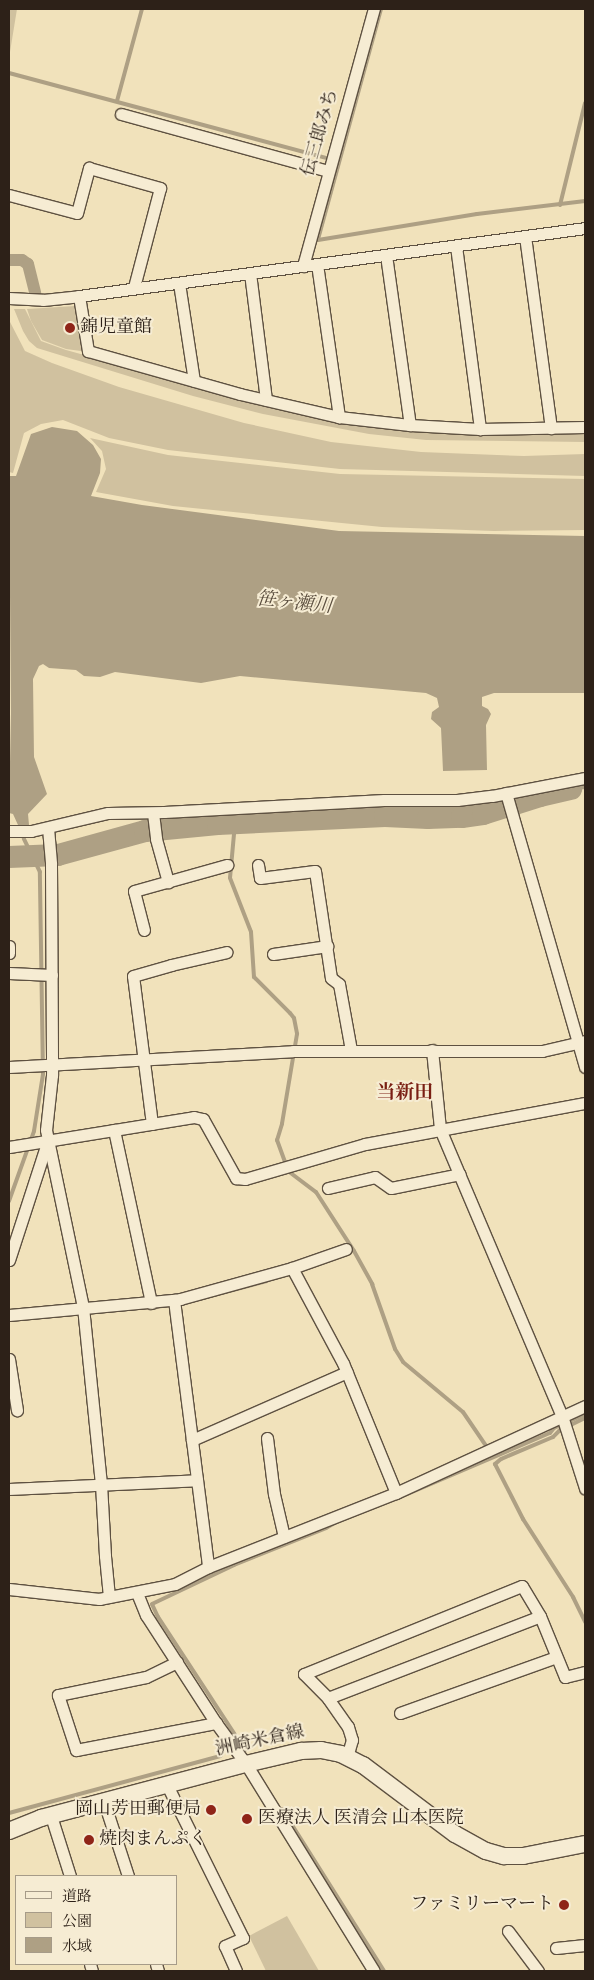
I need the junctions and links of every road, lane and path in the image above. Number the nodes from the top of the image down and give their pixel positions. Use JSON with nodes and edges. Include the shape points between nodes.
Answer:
{"nodes":[{"id":1,"x":374,"y":9,"type":"edge"},
{"id":2,"x":121,"y":114,"type":"dead end"},
{"id":3,"x":328,"y":171,"type":"junction"},
{"id":4,"x":9,"y":195,"type":"edge"},
{"id":5,"x":585,"y":228,"type":"edge"},
{"id":6,"x":525,"y":236,"type":"junction"},
{"id":7,"x":456,"y":246,"type":"junction"},
{"id":8,"x":386,"y":255,"type":"junction"},
{"id":9,"x":317,"y":264,"type":"junction"},
{"id":10,"x":303,"y":266,"type":"junction"},
{"id":11,"x":250,"y":273,"type":"junction"},
{"id":12,"x":179,"y":282,"type":"junction"},
{"id":13,"x":134,"y":287,"type":"junction"},
{"id":14,"x":79,"y":296,"type":"junction"},
{"id":15,"x":9,"y":298,"type":"edge"},
{"id":16,"x":194,"y":381,"type":"junction"},
{"id":17,"x":266,"y":400,"type":"junction"},
{"id":18,"x":339,"y":417,"type":"junction"},
{"id":19,"x":410,"y":425,"type":"junction"},
{"id":20,"x":585,"y":427,"type":"edge"},
{"id":21,"x":480,"y":428,"type":"junction"},
{"id":22,"x":551,"y":428,"type":"junction"},
{"id":23,"x":585,"y":778,"type":"edge"},
{"id":24,"x":507,"y":796,"type":"junction"},
{"id":25,"x":154,"y":817,"type":"junction"},
{"id":26,"x":48,"y":828,"type":"junction"},
{"id":27,"x":9,"y":831,"type":"edge"},
{"id":28,"x":258,"y":865,"type":"dead end"},
{"id":29,"x":227,"y":866,"type":"dead end"},
{"id":30,"x":168,"y":882,"type":"junction"},
{"id":31,"x":144,"y":930,"type":"dead end"},
{"id":32,"x":9,"y":946,"type":"edge"},
{"id":33,"x":327,"y":946,"type":"junction"},
{"id":34,"x":227,"y":952,"type":"dead end"},
{"id":35,"x":9,"y":953,"type":"edge"},
{"id":36,"x":273,"y":954,"type":"dead end"},
{"id":37,"x":9,"y":974,"type":"edge"},
{"id":38,"x":50,"y":975,"type":"junction"},
{"id":39,"x":582,"y":1042,"type":"edge"},
{"id":40,"x":351,"y":1050,"type":"junction"},
{"id":41,"x":432,"y":1050,"type":"junction"},
{"id":42,"x":143,"y":1060,"type":"junction"},
{"id":43,"x":45,"y":1065,"type":"junction"},
{"id":44,"x":585,"y":1066,"type":"edge"},
{"id":45,"x":9,"y":1067,"type":"edge"},
{"id":46,"x":585,"y":1103,"type":"edge"},
{"id":47,"x":152,"y":1124,"type":"junction"},
{"id":48,"x":440,"y":1129,"type":"junction"},
{"id":49,"x":114,"y":1130,"type":"junction"},
{"id":50,"x":48,"y":1142,"type":"junction"},
{"id":51,"x":9,"y":1147,"type":"edge"},
{"id":52,"x":460,"y":1174,"type":"junction"},
{"id":53,"x":328,"y":1188,"type":"dead end"},
{"id":54,"x":346,"y":1249,"type":"dead end"},
{"id":55,"x":9,"y":1260,"type":"edge"},
{"id":56,"x":294,"y":1271,"type":"junction"},
{"id":57,"x":151,"y":1303,"type":"junction"},
{"id":58,"x":174,"y":1303,"type":"junction"},
{"id":59,"x":83,"y":1311,"type":"junction"},
{"id":60,"x":9,"y":1315,"type":"edge"},
{"id":61,"x":9,"y":1359,"type":"edge"},
{"id":62,"x":347,"y":1372,"type":"junction"},
{"id":63,"x":585,"y":1406,"type":"edge"},
{"id":64,"x":17,"y":1410,"type":"dead end"},
{"id":65,"x":564,"y":1422,"type":"junction"},
{"id":66,"x":267,"y":1438,"type":"dead end"},
{"id":67,"x":192,"y":1440,"type":"junction"},
{"id":68,"x":197,"y":1480,"type":"junction"},
{"id":69,"x":584,"y":1481,"type":"edge"},
{"id":70,"x":101,"y":1484,"type":"junction"},
{"id":71,"x":9,"y":1489,"type":"edge"},
{"id":72,"x":396,"y":1492,"type":"junction"},
{"id":73,"x":284,"y":1537,"type":"junction"},
{"id":74,"x":208,"y":1567,"type":"junction"},
{"id":75,"x":9,"y":1589,"type":"edge"},
{"id":76,"x":137,"y":1593,"type":"junction"},
{"id":77,"x":109,"y":1597,"type":"junction"},
{"id":78,"x":540,"y":1616,"type":"junction"},
{"id":79,"x":556,"y":1657,"type":"junction"},
{"id":80,"x":177,"y":1662,"type":"junction"},
{"id":81,"x":585,"y":1672,"type":"edge"},
{"id":82,"x":328,"y":1698,"type":"junction"},
{"id":83,"x":400,"y":1713,"type":"dead end"},
{"id":84,"x":216,"y":1723,"type":"junction"},
{"id":85,"x":241,"y":1757,"type":"junction"},
{"id":86,"x":347,"y":1757,"type":"junction"},
{"id":87,"x":167,"y":1785,"type":"junction"},
{"id":88,"x":104,"y":1802,"type":"junction"},
{"id":89,"x":51,"y":1816,"type":"junction"},
{"id":90,"x":9,"y":1831,"type":"edge"},
{"id":91,"x":585,"y":1844,"type":"edge"},
{"id":92,"x":70,"y":1875,"type":"edge"},
{"id":93,"x":128,"y":1875,"type":"edge"},
{"id":94,"x":508,"y":1931,"type":"dead end"},
{"id":95,"x":585,"y":1945,"type":"edge"},
{"id":96,"x":556,"y":1948,"type":"dead end"},
{"id":97,"x":236,"y":1971,"type":"edge"},
{"id":98,"x":374,"y":1971,"type":"edge"},
{"id":99,"x":538,"y":1971,"type":"edge"}],
"edges":[{"from":1,"to":3,"type":"street","name":"伝三郎みち"},
{"from":2,"to":3,"type":"street"},
{"from":3,"to":10,"type":"street","name":"伝三郎みち"},
{"from":4,"to":13,"type":"street","via":[[77,212],[89,168],[160,188]]},
{"from":5,"to":6,"type":"street"},
{"from":6,"to":7,"type":"street"},
{"from":6,"to":22,"type":"street"},
{"from":7,"to":8,"type":"street"},
{"from":7,"to":21,"type":"street"},
{"from":8,"to":9,"type":"street"},
{"from":8,"to":19,"type":"street"},
{"from":9,"to":10,"type":"street"},
{"from":9,"to":18,"type":"street"},
{"from":10,"to":11,"type":"street"},
{"from":11,"to":12,"type":"street"},
{"from":11,"to":17,"type":"street"},
{"from":12,"to":13,"type":"street"},
{"from":12,"to":16,"type":"street"},
{"from":13,"to":14,"type":"street"},
{"from":14,"to":15,"type":"street","via":[[43,300]]},
{"from":14,"to":16,"type":"street","via":[[88,351]]},
{"from":16,"to":17,"type":"street"},
{"from":17,"to":18,"type":"street"},
{"from":18,"to":19,"type":"street"},
{"from":19,"to":21,"type":"street"},
{"from":20,"to":22,"type":"street"},
{"from":21,"to":22,"type":"street"},
{"from":23,"to":24,"type":"street"},
{"from":24,"to":25,"type":"street","via":[[384,800]]},
{"from":24,"to":39,"type":"street"},
{"from":25,"to":26,"type":"street","via":[[108,813]]},
{"from":25,"to":30,"type":"street","via":[[156,839]]},
{"from":26,"to":27,"type":"street"},
{"from":26,"to":38,"type":"street","via":[[51,864]]},
{"from":28,"to":33,"type":"street","via":[[260,878],[315,872]]},
{"from":29,"to":30,"type":"street"},
{"from":30,"to":31,"type":"street","via":[[134,891]]},
{"from":32,"to":35,"type":"street"},
{"from":33,"to":36,"type":"street"},
{"from":33,"to":40,"type":"street","via":[[332,978],[339,984]]},
{"from":34,"to":42,"type":"street","via":[[133,976]]},
{"from":37,"to":38,"type":"street"},
{"from":38,"to":43,"type":"street"},
{"from":39,"to":41,"type":"street","via":[[542,1051]]},
{"from":39,"to":44,"type":"street"},
{"from":40,"to":41,"type":"street"},
{"from":40,"to":42,"type":"street"},
{"from":41,"to":48,"type":"street"},
{"from":42,"to":43,"type":"street"},
{"from":42,"to":47,"type":"street"},
{"from":43,"to":45,"type":"street"},
{"from":43,"to":50,"type":"street"},
{"from":46,"to":48,"type":"street"},
{"from":47,"to":48,"type":"street","via":[[194,1117],[203,1119],[236,1178],[245,1179],[365,1144]]},
{"from":47,"to":49,"type":"street"},
{"from":48,"to":52,"type":"street"},
{"from":49,"to":50,"type":"street"},
{"from":49,"to":57,"type":"street"},
{"from":50,"to":51,"type":"street"},
{"from":50,"to":55,"type":"street"},
{"from":50,"to":59,"type":"street"},
{"from":52,"to":53,"type":"street","via":[[391,1188],[375,1177]]},
{"from":52,"to":65,"type":"street"},
{"from":54,"to":56,"type":"street"},
{"from":56,"to":58,"type":"street"},
{"from":56,"to":62,"type":"street"},
{"from":57,"to":58,"type":"street"},
{"from":57,"to":59,"type":"street"},
{"from":58,"to":67,"type":"street"},
{"from":59,"to":60,"type":"street"},
{"from":59,"to":70,"type":"street"},
{"from":61,"to":64,"type":"street"},
{"from":62,"to":67,"type":"street"},
{"from":62,"to":72,"type":"street"},
{"from":63,"to":65,"type":"street"},
{"from":65,"to":69,"type":"street"},
{"from":65,"to":72,"type":"street","via":[[489,1450]]},
{"from":66,"to":73,"type":"street","via":[[274,1494]]},
{"from":67,"to":68,"type":"street"},
{"from":68,"to":70,"type":"street"},
{"from":68,"to":74,"type":"street"},
{"from":70,"to":71,"type":"street"},
{"from":70,"to":77,"type":"street"},
{"from":72,"to":73,"type":"street"},
{"from":73,"to":74,"type":"street"},
{"from":74,"to":76,"type":"street","via":[[175,1584]]},
{"from":75,"to":77,"type":"street","via":[[99,1599]]},
{"from":76,"to":77,"type":"street"},
{"from":76,"to":80,"type":"street","via":[[146,1615]]},
{"from":78,"to":79,"type":"street"},
{"from":78,"to":82,"type":"street"},
{"from":78,"to":82,"type":"street","via":[[522,1586],[304,1674]]},
{"from":79,"to":81,"type":"street","via":[[565,1677]]},
{"from":79,"to":83,"type":"street"},
{"from":80,"to":84,"type":"street"},
{"from":80,"to":84,"type":"street","via":[[146,1677],[58,1695],[76,1750]]},
{"from":82,"to":86,"type":"street","via":[[348,1727],[352,1740]]},
{"from":84,"to":85,"type":"street"},
{"from":85,"to":86,"type":"main road","name":"洲崎米倉線","via":[[321,1750]]},
{"from":85,"to":87,"type":"main road","name":"洲崎米倉線"},
{"from":85,"to":98,"type":"street"},
{"from":86,"to":91,"type":"main road","name":"洲崎米倉線","via":[[363,1765],[455,1834],[486,1851],[504,1856],[523,1856]]},
{"from":87,"to":88,"type":"main road","name":"洲崎米倉線"},
{"from":87,"to":97,"type":"street","via":[[243,1938],[224,1946]]},
{"from":88,"to":89,"type":"main road","name":"洲崎米倉線"},
{"from":88,"to":93,"type":"street"},
{"from":89,"to":90,"type":"main road","name":"洲崎米倉線"},
{"from":89,"to":92,"type":"street"},
{"from":94,"to":99,"type":"street"},
{"from":95,"to":96,"type":"street"}]}
